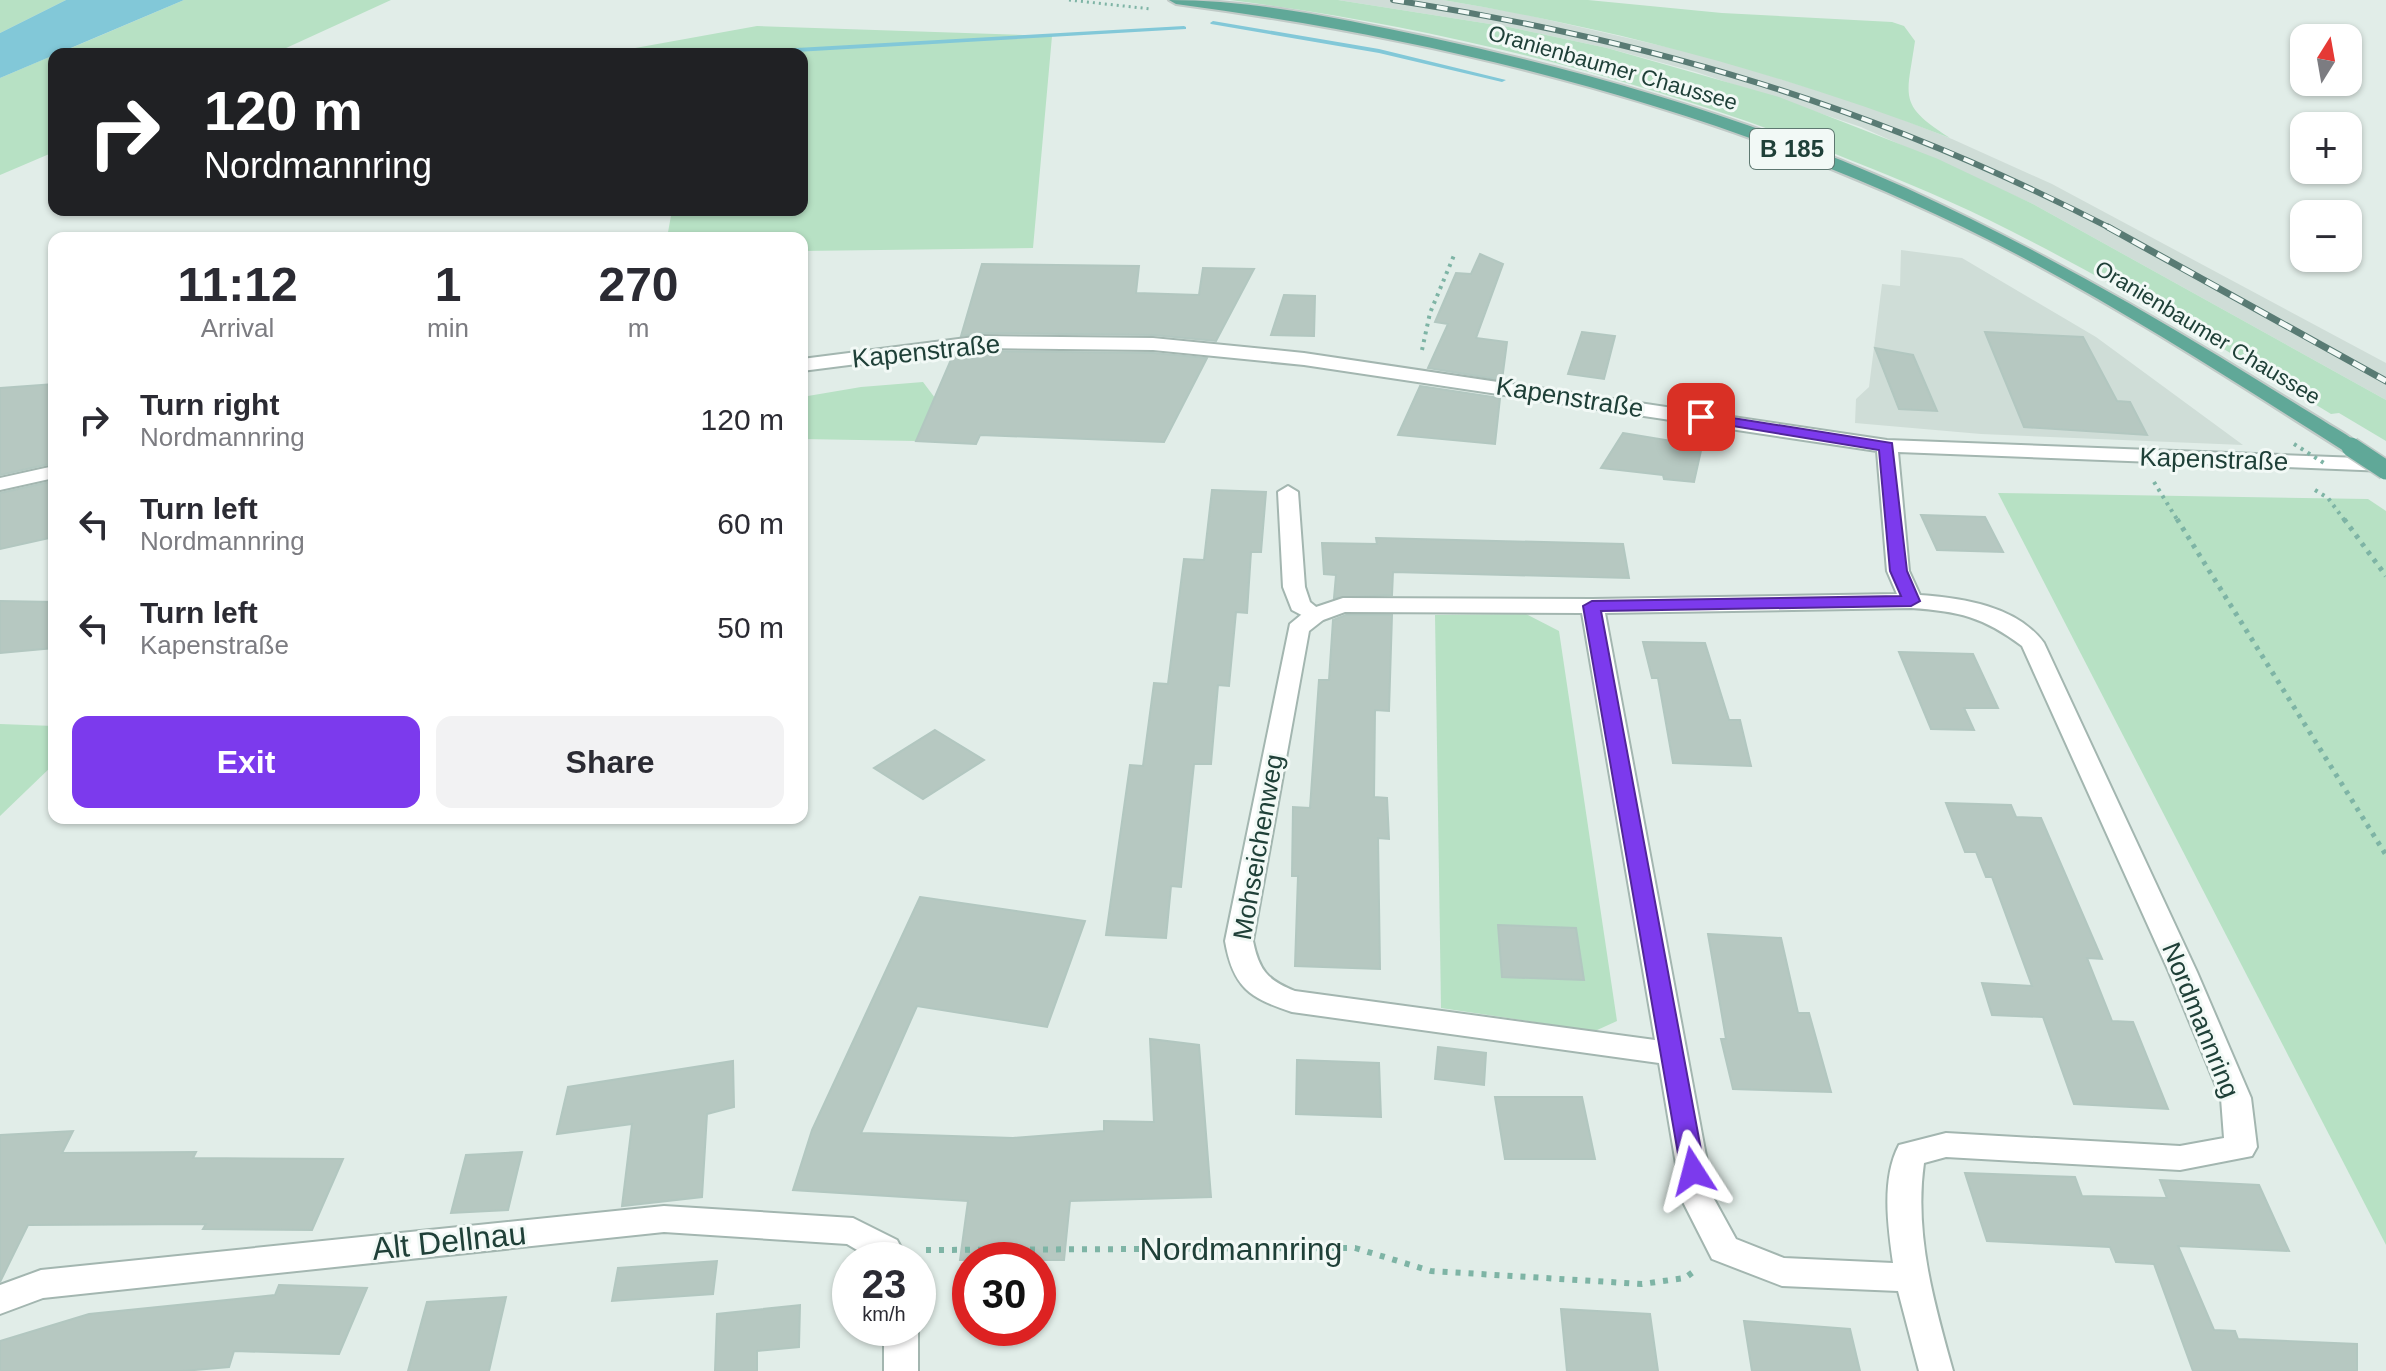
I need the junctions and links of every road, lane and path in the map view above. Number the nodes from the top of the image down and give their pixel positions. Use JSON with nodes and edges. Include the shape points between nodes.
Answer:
{"nodes":[{"id":1,"x":1069,"y":0,"type":"edge"},
{"id":2,"x":1176,"y":0,"type":"edge"},
{"id":3,"x":1158,"y":10,"type":"dead end"},
{"id":4,"x":1455,"y":253,"type":"dead end"},
{"id":5,"x":808,"y":364,"type":"edge"},
{"id":6,"x":1416,"y":374,"type":"junction"},
{"id":7,"x":2294,"y":444,"type":"dead end"},
{"id":8,"x":1887,"y":446,"type":"junction"},
{"id":9,"x":2137,"y":456,"type":"junction"},
{"id":10,"x":2266,"y":460,"type":"junction"},
{"id":11,"x":2386,"y":468,"type":"edge"},
{"id":12,"x":2334,"y":470,"type":"dead end"},
{"id":13,"x":48,"y":473,"type":"edge"},
{"id":14,"x":0,"y":484,"type":"edge"},
{"id":15,"x":1288,"y":492,"type":"dead end"},
{"id":16,"x":2386,"y":576,"type":"edge"},
{"id":17,"x":1911,"y":601,"type":"junction"},
{"id":18,"x":1592,"y":606,"type":"junction"},
{"id":19,"x":1315,"y":615,"type":"junction"},
{"id":20,"x":2386,"y":855,"type":"edge"},
{"id":21,"x":1674,"y":1054,"type":"junction"},
{"id":22,"x":872,"y":1242,"type":"edge"},
{"id":23,"x":1724,"y":1249,"type":"junction"},
{"id":24,"x":936,"y":1250,"type":"edge"},
{"id":25,"x":1910,"y":1278,"type":"junction"},
{"id":26,"x":0,"y":1300,"type":"edge"},
{"id":27,"x":901,"y":1346,"type":"edge"},
{"id":28,"x":901,"y":1371,"type":"edge"},
{"id":29,"x":1936,"y":1371,"type":"edge"}],
"edges":[{"from":1,"to":3,"type":"path"},
{"from":2,"to":11,"type":"main road","name":"Oranienbaumer Chaussee","number":"B 185","bridge":true,"via":[[1464,49],[1628,92],[1769,140],[2018,249]]},
{"from":4,"to":6,"type":"path","via":[[1430,313]]},
{"from":5,"to":6,"type":"street","name":"Kapenstraße","via":[[982,342],[1153,344]]},
{"from":6,"to":8,"type":"street","name":"Kapenstraße"},
{"from":7,"to":12,"type":"path","bridge":true},
{"from":8,"to":9,"type":"street","name":"Kapenstraße"},
{"from":8,"to":17,"type":"street","via":[[1898,571]]},
{"from":9,"to":10,"type":"street","name":"Kapenstraße"},
{"from":9,"to":20,"type":"path"},
{"from":10,"to":11,"type":"street","name":"Kapenstraße"},
{"from":10,"to":16,"type":"path","via":[[2328,498]]},
{"from":13,"to":14,"type":"street"},
{"from":15,"to":19,"type":"street","via":[[1294,587],[1300,605]]},
{"from":17,"to":18,"type":"street","name":"Nordmannring"},
{"from":17,"to":25,"type":"street","name":"Nordmannring","via":[[1958,605],[2003,619],[2032,643],[2236,1098],[2241,1147],[2180,1158],[1946,1145],[1910,1154],[1903,1187]]},
{"from":18,"to":19,"type":"street","via":[[1343,605]]},
{"from":18,"to":21,"type":"street"},
{"from":19,"to":21,"type":"street","name":"Mohseichenweg","via":[[1298,629],[1239,941],[1243,966],[1259,990],[1292,1001]]},
{"from":21,"to":23,"type":"street","via":[[1698,1200]]},
{"from":22,"to":26,"type":"street","name":"Alt Dellnau","via":[[853,1231],[664,1219],[41,1284]]},
{"from":23,"to":24,"type":"path","name":"Nordmannring","via":[[1685,1278],[1642,1284],[1431,1271],[1355,1248]]},
{"from":23,"to":25,"type":"street","via":[[1782,1272]]},
{"from":25,"to":29,"type":"street","name":"Nordmannring"},
{"from":27,"to":28,"type":"street"}]}
